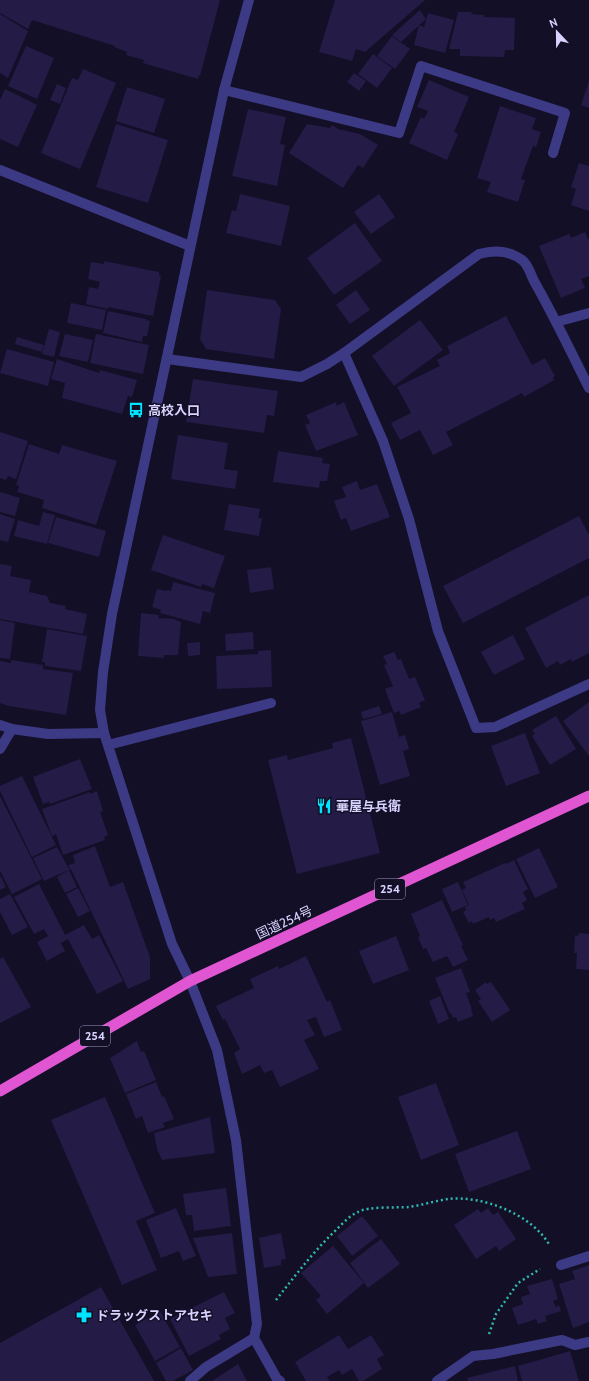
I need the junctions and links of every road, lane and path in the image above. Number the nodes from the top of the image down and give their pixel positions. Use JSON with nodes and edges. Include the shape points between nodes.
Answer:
{"nodes":[{"id":1,"x":249,"y":0,"type":"edge"},
{"id":2,"x":224,"y":90,"type":"junction"},
{"id":3,"x":553,"y":152,"type":"dead end"},
{"id":4,"x":0,"y":170,"type":"edge"},
{"id":5,"x":190,"y":246,"type":"junction"},
{"id":6,"x":589,"y":313,"type":"edge"},
{"id":7,"x":556,"y":322,"type":"junction"},
{"id":8,"x":344,"y":353,"type":"junction"},
{"id":9,"x":167,"y":359,"type":"junction"},
{"id":10,"x":589,"y":388,"type":"edge"},
{"id":11,"x":589,"y":684,"type":"edge"},
{"id":12,"x":271,"y":703,"type":"dead end"},
{"id":13,"x":0,"y":725,"type":"edge"},
{"id":14,"x":12,"y":729,"type":"junction"},
{"id":15,"x":104,"y":733,"type":"junction"},
{"id":16,"x":108,"y":745,"type":"junction"},
{"id":17,"x":0,"y":749,"type":"edge"},
{"id":18,"x":589,"y":796,"type":"edge"},
{"id":19,"x":190,"y":981,"type":"junction"},
{"id":20,"x":0,"y":1091,"type":"edge"},
{"id":21,"x":589,"y":1256,"type":"edge"},
{"id":22,"x":561,"y":1265,"type":"junction"},
{"id":23,"x":257,"y":1324,"type":"junction"},
{"id":24,"x":254,"y":1338,"type":"junction"},
{"id":25,"x":589,"y":1342,"type":"edge"},
{"id":26,"x":473,"y":1356,"type":"junction"},
{"id":27,"x":190,"y":1381,"type":"edge"},
{"id":28,"x":280,"y":1381,"type":"edge"},
{"id":29,"x":437,"y":1381,"type":"edge"}],
"edges":[{"from":1,"to":2,"type":"street"},
{"from":2,"to":3,"type":"street","via":[[399,133],[421,66],[565,113]]},
{"from":2,"to":5,"type":"street"},
{"from":4,"to":5,"type":"street"},
{"from":5,"to":9,"type":"street"},
{"from":6,"to":7,"type":"street"},
{"from":7,"to":8,"type":"street","via":[[524,261],[499,251],[489,251],[479,254]]},
{"from":7,"to":10,"type":"street"},
{"from":8,"to":9,"type":"street","via":[[301,377]]},
{"from":8,"to":11,"type":"street","via":[[383,441],[409,519],[438,631],[476,728],[494,727]]},
{"from":9,"to":15,"type":"street","via":[[112,614],[102,672],[100,710]]},
{"from":12,"to":16,"type":"street"},
{"from":13,"to":14,"type":"street"},
{"from":14,"to":15,"type":"street","via":[[48,734]]},
{"from":14,"to":17,"type":"street"},
{"from":15,"to":16,"type":"street"},
{"from":16,"to":19,"type":"street","via":[[172,944]]},
{"from":18,"to":19,"type":"highway","name":"国道254号","number":"254"},
{"from":19,"to":20,"type":"highway","name":"国道254号","number":"254"},
{"from":19,"to":23,"type":"street","via":[[217,1050],[236,1140]]},
{"from":21,"to":22,"type":"street"},
{"from":22,"to":23,"type":"path","via":[[546,1239],[533,1225],[506,1209],[471,1199],[449,1199],[410,1207],[359,1211],[316,1249]]},
{"from":22,"to":26,"type":"path","via":[[542,1268],[518,1283],[496,1314],[489,1335]]},
{"from":23,"to":24,"type":"street"},
{"from":24,"to":27,"type":"street","via":[[206,1367]]},
{"from":24,"to":28,"type":"street"},
{"from":25,"to":26,"type":"street","via":[[575,1345],[562,1340]]},
{"from":26,"to":29,"type":"street"}]}
